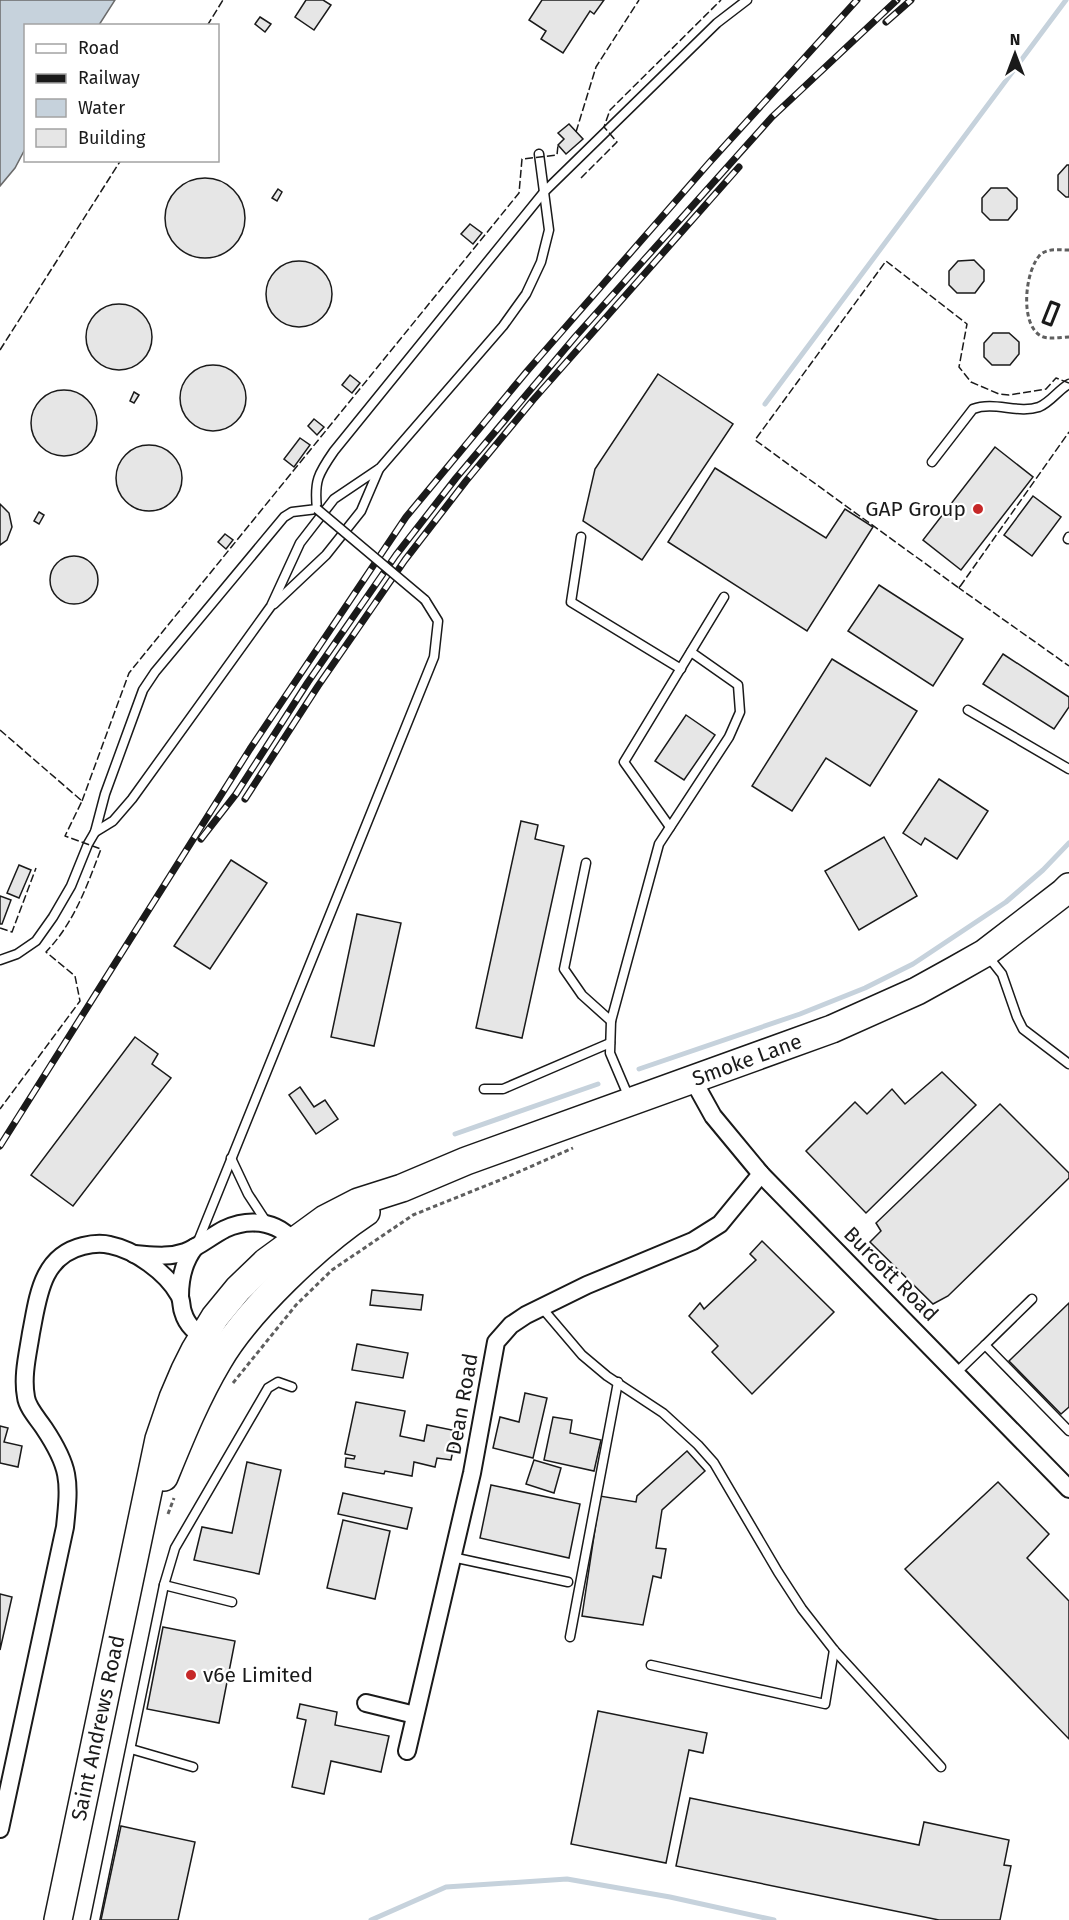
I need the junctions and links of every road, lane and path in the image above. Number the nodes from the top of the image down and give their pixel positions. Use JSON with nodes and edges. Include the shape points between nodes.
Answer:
{"nodes":[{"id":1,"x":747,"y":0,"type":"edge"},
{"id":2,"x":539,"y":154,"type":"dead end"},
{"id":3,"x":544,"y":192,"type":"junction"},
{"id":4,"x":1069,"y":250,"type":"edge"},
{"id":5,"x":1069,"y":337,"type":"edge"},
{"id":6,"x":1069,"y":384,"type":"edge"},
{"id":7,"x":932,"y":462,"type":"dead end"},
{"id":8,"x":380,"y":468,"type":"junction"},
{"id":9,"x":317,"y":509,"type":"junction"},
{"id":10,"x":581,"y":537,"type":"dead end"},
{"id":11,"x":724,"y":597,"type":"dead end"},
{"id":12,"x":271,"y":606,"type":"junction"},
{"id":13,"x":691,"y":652,"type":"junction"},
{"id":14,"x":681,"y":669,"type":"junction"},
{"id":15,"x":968,"y":710,"type":"dead end"},
{"id":16,"x":1069,"y":769,"type":"edge"},
{"id":17,"x":670,"y":827,"type":"junction"},
{"id":18,"x":95,"y":832,"type":"junction"},
{"id":19,"x":586,"y":863,"type":"dead end"},
{"id":20,"x":1069,"y":887,"type":"edge"},
{"id":21,"x":985,"y":952,"type":"junction"},
{"id":22,"x":0,"y":960,"type":"edge"},
{"id":23,"x":611,"y":1021,"type":"junction"},
{"id":24,"x":610,"y":1043,"type":"junction"},
{"id":25,"x":1069,"y":1064,"type":"edge"},
{"id":26,"x":693,"y":1080,"type":"junction"},
{"id":27,"x":484,"y":1089,"type":"dead end"},
{"id":28,"x":631,"y":1103,"type":"junction"},
{"id":29,"x":580,"y":1145,"type":"dead end"},
{"id":30,"x":231,"y":1158,"type":"junction"},
{"id":31,"x":761,"y":1174,"type":"junction"},
{"id":32,"x":402,"y":1188,"type":"junction"},
{"id":33,"x":267,"y":1224,"type":"junction"},
{"id":34,"x":293,"y":1241,"type":"junction"},
{"id":35,"x":195,"y":1247,"type":"junction"},
{"id":36,"x":133,"y":1253,"type":"junction"},
{"id":37,"x":296,"y":1271,"type":"junction"},
{"id":38,"x":180,"y":1296,"type":"junction"},
{"id":39,"x":1032,"y":1299,"type":"dead end"},
{"id":40,"x":542,"y":1308,"type":"junction"},
{"id":41,"x":202,"y":1336,"type":"junction"},
{"id":42,"x":234,"y":1336,"type":"junction"},
{"id":43,"x":985,"y":1345,"type":"junction"},
{"id":44,"x":956,"y":1372,"type":"junction"},
{"id":45,"x":618,"y":1382,"type":"junction"},
{"id":46,"x":232,"y":1384,"type":"dead end"},
{"id":47,"x":292,"y":1387,"type":"dead end"},
{"id":48,"x":1069,"y":1431,"type":"edge"},
{"id":49,"x":1069,"y":1489,"type":"edge"},
{"id":50,"x":174,"y":1497,"type":"dead end"},
{"id":51,"x":166,"y":1519,"type":"dead end"},
{"id":52,"x":138,"y":1536,"type":"junction"},
{"id":53,"x":452,"y":1557,"type":"junction"},
{"id":54,"x":568,"y":1582,"type":"dead end"},
{"id":55,"x":164,"y":1585,"type":"junction"},
{"id":56,"x":231,"y":1602,"type":"dead end"},
{"id":57,"x":570,"y":1637,"type":"dead end"},
{"id":58,"x":834,"y":1650,"type":"junction"},
{"id":59,"x":651,"y":1665,"type":"dead end"},
{"id":60,"x":366,"y":1703,"type":"dead end"},
{"id":61,"x":415,"y":1715,"type":"junction"},
{"id":62,"x":131,"y":1749,"type":"junction"},
{"id":63,"x":407,"y":1751,"type":"dead end"},
{"id":64,"x":193,"y":1767,"type":"dead end"},
{"id":65,"x":941,"y":1767,"type":"dead end"},
{"id":66,"x":0,"y":1829,"type":"edge"},
{"id":67,"x":58,"y":1920,"type":"edge"},
{"id":68,"x":95,"y":1920,"type":"edge"}],
"edges":[{"from":1,"to":3,"type":"lane","via":[[717,23]]},
{"from":2,"to":3,"type":"lane"},
{"from":3,"to":8,"type":"lane","via":[[549,230],[526,294]]},
{"from":3,"to":9,"type":"lane","via":[[334,451],[315,487]]},
{"from":4,"to":5,"type":"path","via":[[1041,254],[1031,271],[1026,313],[1044,338]]},
{"from":6,"to":7,"type":"lane","via":[[1036,408],[973,409]]},
{"from":8,"to":12,"type":"lane","via":[[361,511],[327,555]]},
{"from":8,"to":12,"type":"lane","via":[[334,499],[300,543]]},
{"from":9,"to":18,"type":"lane","via":[[284,517],[155,672],[143,690]]},
{"from":9,"to":30,"type":"lane","bridge":true,"via":[[425,600],[438,621],[434,657]]},
{"from":10,"to":14,"type":"lane","via":[[571,602]]},
{"from":11,"to":13,"type":"lane"},
{"from":12,"to":18,"type":"lane","via":[[132,799],[113,821]]},
{"from":13,"to":14,"type":"lane"},
{"from":13,"to":17,"type":"lane","via":[[738,685],[740,712],[729,737]]},
{"from":14,"to":17,"type":"lane","via":[[624,762]]},
{"from":15,"to":16,"type":"lane"},
{"from":17,"to":23,"type":"lane","via":[[659,844]]},
{"from":18,"to":22,"type":"lane","via":[[71,886],[36,941],[18,954]]},
{"from":19,"to":23,"type":"lane","via":[[564,969],[582,995]]},
{"from":20,"to":21,"type":"highway","name":"Smoke Lane"},
{"from":21,"to":25,"type":"lane","via":[[1002,974],[1023,1029]]},
{"from":21,"to":26,"type":"highway","name":"Smoke Lane","via":[[917,991],[843,1024]]},
{"from":23,"to":24,"type":"lane"},
{"from":24,"to":27,"type":"lane","via":[[503,1089]]},
{"from":24,"to":28,"type":"lane","via":[[610,1053]]},
{"from":26,"to":28,"type":"highway","name":"Smoke Lane"},
{"from":26,"to":31,"type":"street","name":"Burcott Road","via":[[713,1116]]},
{"from":28,"to":32,"type":"highway","name":"Smoke Lane","via":[[466,1161]]},
{"from":29,"to":46,"type":"path","via":[[413,1215],[332,1270],[296,1305]]},
{"from":30,"to":33,"type":"lane"},
{"from":30,"to":35,"type":"lane"},
{"from":31,"to":40,"type":"street","name":"Dean Road","via":[[720,1224],[693,1241]]},
{"from":31,"to":44,"type":"street","name":"Burcott Road"},
{"from":32,"to":34,"type":"highway","name":"Saint Andrews Road","via":[[358,1202]]},
{"from":32,"to":37,"type":"highway","name":"Saint Andrews Road","via":[[357,1218]]},
{"from":33,"to":34,"type":"street"},
{"from":33,"to":35,"type":"street","via":[[235,1225]]},
{"from":34,"to":37,"type":"street","via":[[298,1255]]},
{"from":34,"to":41,"type":"highway","name":"Saint Andrews Road","via":[[238,1289]]},
{"from":35,"to":36,"type":"street","via":[[167,1256]]},
{"from":35,"to":38,"type":"street","via":[[185,1265]]},
{"from":36,"to":38,"type":"street"},
{"from":36,"to":66,"type":"street","via":[[109,1244],[70,1249],[45,1274],[39,1294],[24,1386],[26,1401],[64,1464],[68,1496]]},
{"from":37,"to":42,"type":"highway","name":"Saint Andrews Road"},
{"from":38,"to":41,"type":"street","via":[[186,1321]]},
{"from":39,"to":43,"type":"lane"},
{"from":40,"to":45,"type":"lane","via":[[582,1355]]},
{"from":40,"to":53,"type":"street","name":"Dean Road","via":[[511,1326],[496,1342]]},
{"from":41,"to":42,"type":"street","via":[[217,1340]]},
{"from":41,"to":52,"type":"highway","name":"Saint Andrews Road","via":[[163,1429]]},
{"from":42,"to":52,"type":"highway","name":"Saint Andrews Road","via":[[203,1389]]},
{"from":43,"to":44,"type":"lane"},
{"from":43,"to":48,"type":"lane"},
{"from":44,"to":49,"type":"street","name":"Burcott Road"},
{"from":45,"to":57,"type":"lane"},
{"from":45,"to":58,"type":"lane","via":[[663,1413],[714,1463],[778,1572]]},
{"from":47,"to":55,"type":"lane","via":[[278,1382],[268,1388],[176,1548]]},
{"from":50,"to":51,"type":"path"},
{"from":52,"to":67,"type":"highway","name":"Saint Andrews Road"},
{"from":53,"to":54,"type":"lane"},
{"from":53,"to":61,"type":"street","name":"Dean Road"},
{"from":55,"to":56,"type":"lane"},
{"from":55,"to":62,"type":"lane"},
{"from":58,"to":59,"type":"lane","via":[[825,1704]]},
{"from":58,"to":65,"type":"lane"},
{"from":60,"to":61,"type":"street"},
{"from":61,"to":63,"type":"street","name":"Dean Road"},
{"from":62,"to":64,"type":"lane"},
{"from":62,"to":68,"type":"lane"}]}
